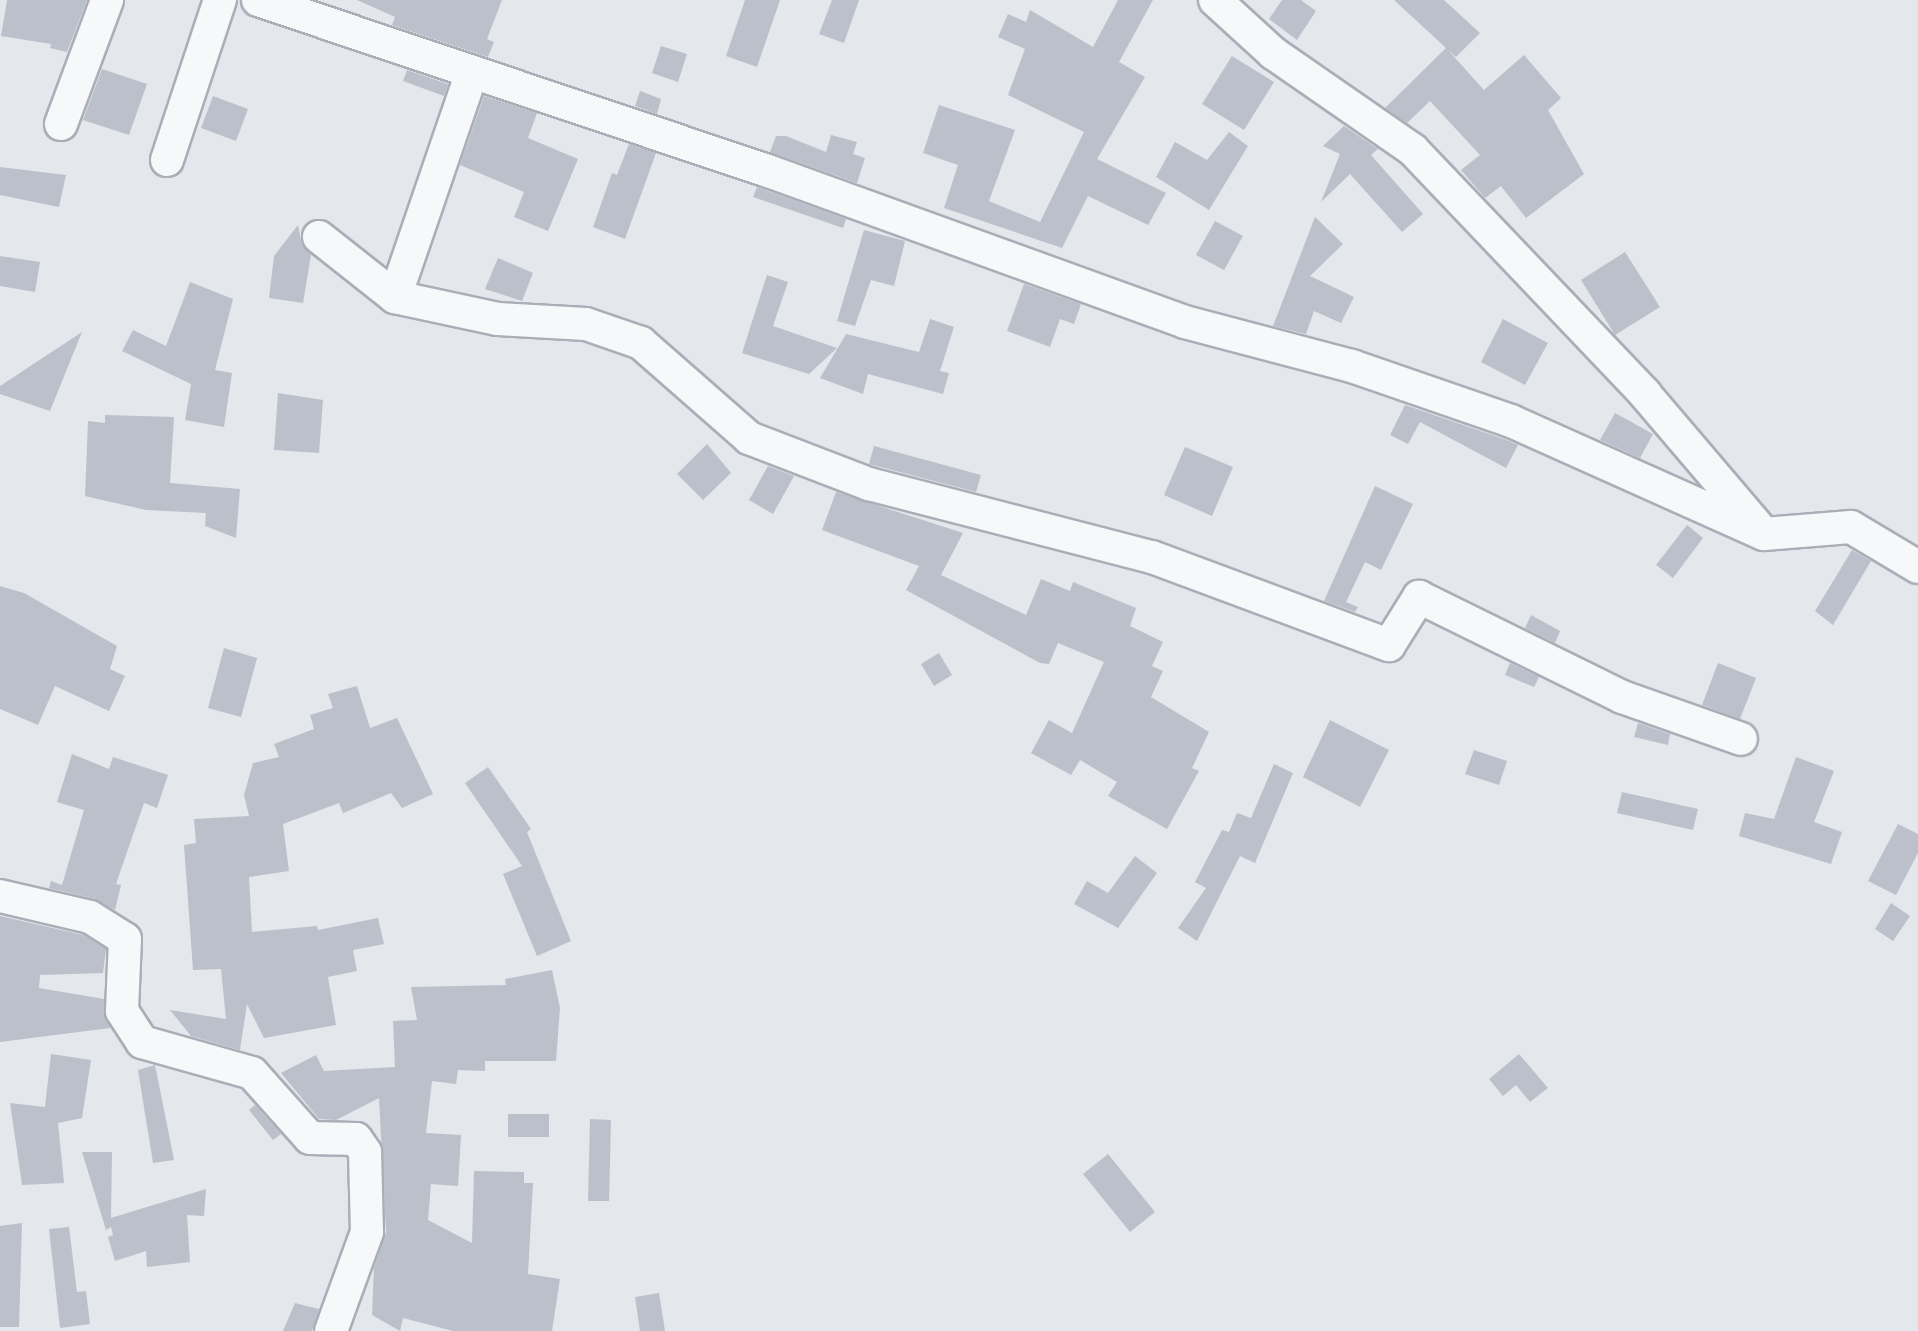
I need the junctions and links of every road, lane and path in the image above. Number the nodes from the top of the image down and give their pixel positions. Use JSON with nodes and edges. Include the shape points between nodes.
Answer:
{"nodes":[{"id":1,"x":107,"y":0,"type":"edge"},
{"id":2,"x":220,"y":0,"type":"edge"},
{"id":3,"x":258,"y":0,"type":"edge"},
{"id":4,"x":1215,"y":0,"type":"edge"},
{"id":5,"x":472,"y":72,"type":"junction"},
{"id":6,"x":61,"y":124,"type":"dead end"},
{"id":7,"x":167,"y":160,"type":"dead end"},
{"id":8,"x":319,"y":237,"type":"dead end"},
{"id":9,"x":395,"y":297,"type":"junction"},
{"id":10,"x":1764,"y":534,"type":"junction"},
{"id":11,"x":1918,"y":567,"type":"edge"},
{"id":12,"x":1741,"y":739,"type":"dead end"},
{"id":13,"x":0,"y":896,"type":"edge"},
{"id":14,"x":331,"y":1331,"type":"edge"}],
"edges":[{"from":1,"to":6,"type":"street"},
{"from":2,"to":7,"type":"street"},
{"from":3,"to":5,"type":"street"},
{"from":4,"to":10,"type":"street","via":[[1273,53],[1413,150],[1645,394]]},
{"from":5,"to":9,"type":"street"},
{"from":5,"to":10,"type":"street","via":[[768,171],[1185,322],[1352,366],[1511,421]]},
{"from":8,"to":9,"type":"street"},
{"from":9,"to":12,"type":"street","via":[[498,319],[586,324],[641,343],[749,438],[869,484],[1152,557],[1389,645],[1419,597],[1622,697]]},
{"from":10,"to":11,"type":"street","via":[[1851,527]]},
{"from":13,"to":14,"type":"street","via":[[90,917],[125,939],[122,1011],[142,1042],[252,1073],[310,1138],[356,1139],[365,1152],[367,1232]]}]}
